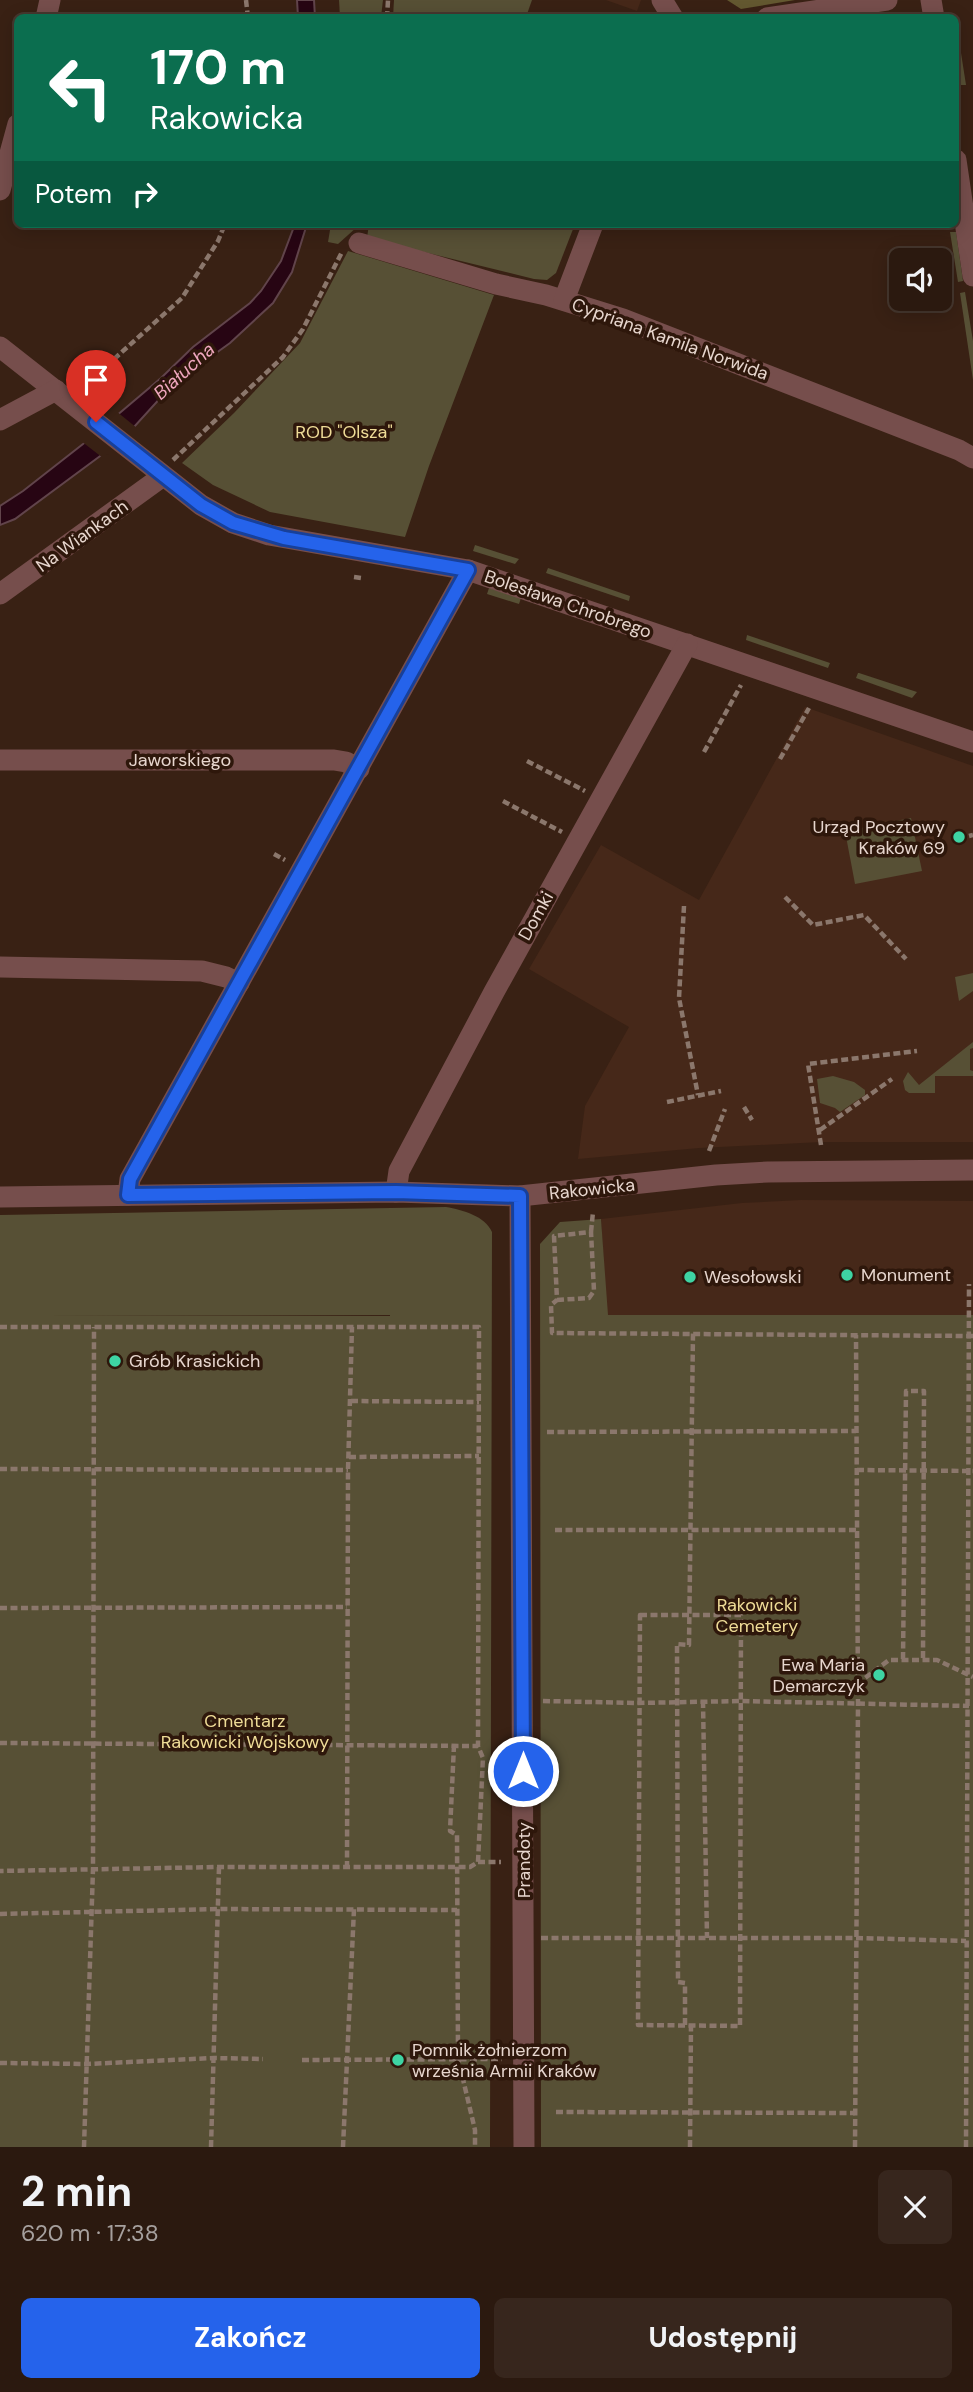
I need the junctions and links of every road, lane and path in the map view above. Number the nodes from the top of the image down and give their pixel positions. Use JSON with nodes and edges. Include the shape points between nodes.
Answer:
{"nodes":[{"id":1,"x":887,"y":0,"type":"edge"},
{"id":2,"x":794,"y":14,"type":"edge"},
{"id":3,"x":14,"y":139,"type":"edge"},
{"id":4,"x":959,"y":180,"type":"edge"},
{"id":5,"x":0,"y":190,"type":"edge"},
{"id":6,"x":223,"y":228,"type":"edge"},
{"id":7,"x":591,"y":228,"type":"edge"},
{"id":8,"x":353,"y":244,"type":"joint"},
{"id":9,"x":973,"y":276,"type":"edge"},
{"id":10,"x":564,"y":300,"type":"junction"},
{"id":11,"x":0,"y":347,"type":"edge"},
{"id":12,"x":56,"y":390,"type":"junction"},
{"id":13,"x":75,"y":405,"type":"junction"},
{"id":14,"x":0,"y":420,"type":"edge"},
{"id":15,"x":973,"y":458,"type":"edge"},
{"id":16,"x":157,"y":471,"type":"junction"},
{"id":17,"x":468,"y":570,"type":"junction"},
{"id":18,"x":354,"y":577,"type":"dead end"},
{"id":19,"x":361,"y":578,"type":"dead end"},
{"id":20,"x":0,"y":594,"type":"edge"},
{"id":21,"x":687,"y":644,"type":"junction"},
{"id":22,"x":744,"y":679,"type":"dead end"},
{"id":23,"x":812,"y":703,"type":"dead end"},
{"id":24,"x":973,"y":742,"type":"edge"},
{"id":25,"x":704,"y":752,"type":"dead end"},
{"id":26,"x":0,"y":760,"type":"edge"},
{"id":27,"x":780,"y":760,"type":"dead end"},
{"id":28,"x":527,"y":761,"type":"dead end"},
{"id":29,"x":359,"y":769,"type":"junction"},
{"id":30,"x":589,"y":793,"type":"dead end"},
{"id":31,"x":503,"y":801,"type":"dead end"},
{"id":32,"x":566,"y":834,"type":"dead end"},
{"id":33,"x":785,"y":897,"type":"dead end"},
{"id":34,"x":684,"y":906,"type":"dead end"},
{"id":35,"x":906,"y":959,"type":"dead end"},
{"id":36,"x":0,"y":967,"type":"edge"},
{"id":37,"x":239,"y":983,"type":"junction"},
{"id":38,"x":917,"y":1051,"type":"dead end"},
{"id":39,"x":892,"y":1079,"type":"dead end"},
{"id":40,"x":721,"y":1091,"type":"dead end"},
{"id":41,"x":698,"y":1096,"type":"junction"},
{"id":42,"x":667,"y":1102,"type":"dead end"},
{"id":43,"x":744,"y":1107,"type":"dead end"},
{"id":44,"x":725,"y":1109,"type":"dead end"},
{"id":45,"x":752,"y":1120,"type":"dead end"},
{"id":46,"x":820,"y":1130,"type":"junction"},
{"id":47,"x":821,"y":1146,"type":"dead end"},
{"id":48,"x":709,"y":1151,"type":"dead end"},
{"id":49,"x":973,"y":1170,"type":"edge"},
{"id":50,"x":396,"y":1192,"type":"junction"},
{"id":51,"x":128,"y":1195,"type":"junction"},
{"id":52,"x":520,"y":1196,"type":"junction"},
{"id":53,"x":0,"y":1198,"type":"edge"},
{"id":54,"x":593,"y":1212,"type":"dead end"},
{"id":55,"x":591,"y":1232,"type":"junction"},
{"id":56,"x":969,"y":1284,"type":"dead end"},
{"id":57,"x":557,"y":1300,"type":"junction"},
{"id":58,"x":0,"y":1327,"type":"edge"},
{"id":59,"x":94,"y":1327,"type":"junction"},
{"id":60,"x":352,"y":1327,"type":"junction"},
{"id":61,"x":693,"y":1333,"type":"junction"},
{"id":62,"x":856,"y":1335,"type":"junction"},
{"id":63,"x":971,"y":1336,"type":"edge"},
{"id":64,"x":351,"y":1401,"type":"junction"},
{"id":65,"x":479,"y":1402,"type":"junction"},
{"id":66,"x":691,"y":1430,"type":"junction"},
{"id":67,"x":856,"y":1431,"type":"junction"},
{"id":68,"x":547,"y":1432,"type":"dead end"},
{"id":69,"x":479,"y":1456,"type":"junction"},
{"id":70,"x":349,"y":1457,"type":"junction"},
{"id":71,"x":0,"y":1469,"type":"edge"},
{"id":72,"x":94,"y":1469,"type":"junction"},
{"id":73,"x":348,"y":1470,"type":"junction"},
{"id":74,"x":857,"y":1470,"type":"junction"},
{"id":75,"x":905,"y":1470,"type":"junction"},
{"id":76,"x":923,"y":1471,"type":"junction"},
{"id":77,"x":971,"y":1471,"type":"edge"},
{"id":78,"x":690,"y":1529,"type":"junction"},
{"id":79,"x":555,"y":1530,"type":"dead end"},
{"id":80,"x":858,"y":1530,"type":"junction"},
{"id":81,"x":347,"y":1607,"type":"junction"},
{"id":82,"x":0,"y":1608,"type":"edge"},
{"id":83,"x":93,"y":1608,"type":"junction"},
{"id":84,"x":689,"y":1615,"type":"junction"},
{"id":85,"x":903,"y":1659,"type":"junction"},
{"id":86,"x":923,"y":1660,"type":"junction"},
{"id":87,"x":971,"y":1677,"type":"edge"},
{"id":88,"x":857,"y":1685,"type":"junction"},
{"id":89,"x":703,"y":1700,"type":"junction"},
{"id":90,"x":537,"y":1701,"type":"dead end"},
{"id":91,"x":677,"y":1701,"type":"junction"},
{"id":92,"x":741,"y":1701,"type":"junction"},
{"id":93,"x":638,"y":1703,"type":"junction"},
{"id":94,"x":858,"y":1703,"type":"junction"},
{"id":95,"x":969,"y":1706,"type":"junction"},
{"id":96,"x":0,"y":1743,"type":"edge"},
{"id":97,"x":93,"y":1743,"type":"junction"},
{"id":98,"x":346,"y":1745,"type":"junction"},
{"id":99,"x":454,"y":1745,"type":"junction"},
{"id":100,"x":478,"y":1746,"type":"junction"},
{"id":101,"x":478,"y":1862,"type":"junction"},
{"id":102,"x":501,"y":1862,"type":"dead end"},
{"id":103,"x":219,"y":1867,"type":"junction"},
{"id":104,"x":456,"y":1867,"type":"junction"},
{"id":105,"x":346,"y":1868,"type":"junction"},
{"id":106,"x":93,"y":1869,"type":"junction"},
{"id":107,"x":0,"y":1871,"type":"edge"},
{"id":108,"x":218,"y":1909,"type":"junction"},
{"id":109,"x":354,"y":1909,"type":"junction"},
{"id":110,"x":457,"y":1910,"type":"junction"},
{"id":111,"x":92,"y":1911,"type":"junction"},
{"id":112,"x":0,"y":1914,"type":"edge"},
{"id":113,"x":537,"y":1938,"type":"dead end"},
{"id":114,"x":639,"y":1938,"type":"junction"},
{"id":115,"x":678,"y":1938,"type":"junction"},
{"id":116,"x":706,"y":1938,"type":"junction"},
{"id":117,"x":741,"y":1938,"type":"junction"},
{"id":118,"x":856,"y":1938,"type":"junction"},
{"id":119,"x":966,"y":1941,"type":"junction"},
{"id":120,"x":688,"y":2025,"type":"junction"},
{"id":121,"x":214,"y":2058,"type":"junction"},
{"id":122,"x":458,"y":2058,"type":"junction"},
{"id":123,"x":263,"y":2059,"type":"dead end"},
{"id":124,"x":503,"y":2059,"type":"dead end"},
{"id":125,"x":302,"y":2060,"type":"dead end"},
{"id":126,"x":347,"y":2061,"type":"junction"},
{"id":127,"x":0,"y":2063,"type":"edge"},
{"id":128,"x":87,"y":2064,"type":"junction"},
{"id":129,"x":556,"y":2112,"type":"dead end"},
{"id":130,"x":690,"y":2112,"type":"junction"},
{"id":131,"x":855,"y":2113,"type":"junction"},
{"id":132,"x":84,"y":2147,"type":"edge"},
{"id":133,"x":211,"y":2147,"type":"edge"},
{"id":134,"x":343,"y":2147,"type":"edge"},
{"id":135,"x":475,"y":2147,"type":"edge"},
{"id":136,"x":524,"y":2147,"type":"edge"},
{"id":137,"x":690,"y":2147,"type":"edge"},
{"id":138,"x":855,"y":2147,"type":"edge"},
{"id":139,"x":966,"y":2147,"type":"edge"}],
"edges":[{"from":1,"to":2,"type":"street"},
{"from":3,"to":5,"type":"street"},
{"from":4,"to":9,"type":"street"},
{"from":6,"to":13,"type":"path","via":[[182,298],[93,378]]},
{"from":7,"to":10,"type":"street"},
{"from":8,"to":10,"type":"street","name":"Cypriana Kamila Norwida"},
{"from":8,"to":16,"type":"path","via":[[283,357]]},
{"from":10,"to":15,"type":"street","name":"Cypriana Kamila Norwida","via":[[649,329]]},
{"from":11,"to":12,"type":"street","name":"Bolesława Chrobrego"},
{"from":12,"to":13,"type":"street","name":"Bolesława Chrobrego"},
{"from":12,"to":14,"type":"street"},
{"from":13,"to":16,"type":"street","name":"Bolesława Chrobrego"},
{"from":16,"to":17,"type":"street","name":"Bolesława Chrobrego","via":[[201,505],[259,532]]},
{"from":16,"to":20,"type":"street","name":"Na Wiankach"},
{"from":17,"to":21,"type":"street","name":"Bolesława Chrobrego"},
{"from":17,"to":29,"type":"street"},
{"from":18,"to":19,"type":"path"},
{"from":21,"to":24,"type":"street","name":"Bolesława Chrobrego"},
{"from":21,"to":50,"type":"street","name":"Domki","via":[[411,1147],[399,1171]]},
{"from":22,"to":25,"type":"path"},
{"from":23,"to":27,"type":"path"},
{"from":26,"to":29,"type":"street","name":"Jaworskiego","via":[[334,760]]},
{"from":28,"to":30,"type":"path"},
{"from":29,"to":37,"type":"street"},
{"from":31,"to":32,"type":"path"},
{"from":33,"to":35,"type":"path","via":[[813,925],[864,915]]},
{"from":34,"to":41,"type":"path","via":[[679,998]]},
{"from":36,"to":37,"type":"street","via":[[202,971]]},
{"from":37,"to":51,"type":"street","via":[[130,1179]]},
{"from":38,"to":46,"type":"path","via":[[808,1064]]},
{"from":39,"to":46,"type":"path"},
{"from":40,"to":41,"type":"path"},
{"from":41,"to":42,"type":"path"},
{"from":43,"to":45,"type":"path"},
{"from":44,"to":48,"type":"path"},
{"from":46,"to":47,"type":"path"},
{"from":49,"to":52,"type":"street","name":"Rakowicka","via":[[768,1172]]},
{"from":50,"to":51,"type":"street","name":"Rakowicka"},
{"from":50,"to":52,"type":"street","name":"Rakowicka"},
{"from":51,"to":53,"type":"street","name":"Rakowicka"},
{"from":52,"to":136,"type":"street","name":"Prandoty"},
{"from":54,"to":55,"type":"path"},
{"from":55,"to":57,"type":"path","via":[[594,1292],[589,1298]]},
{"from":55,"to":57,"type":"path","via":[[554,1236]]},
{"from":56,"to":63,"type":"path"},
{"from":57,"to":61,"type":"path","via":[[551,1304],[552,1333]]},
{"from":58,"to":59,"type":"path"},
{"from":59,"to":60,"type":"path"},
{"from":59,"to":72,"type":"path"},
{"from":60,"to":64,"type":"path"},
{"from":60,"to":65,"type":"path","via":[[479,1327]]},
{"from":61,"to":62,"type":"path"},
{"from":61,"to":66,"type":"path"},
{"from":62,"to":63,"type":"path"},
{"from":62,"to":67,"type":"path"},
{"from":63,"to":77,"type":"path"},
{"from":64,"to":65,"type":"path"},
{"from":64,"to":70,"type":"path"},
{"from":65,"to":69,"type":"path"},
{"from":66,"to":67,"type":"path"},
{"from":66,"to":68,"type":"path"},
{"from":66,"to":78,"type":"path"},
{"from":67,"to":74,"type":"path"},
{"from":69,"to":70,"type":"path"},
{"from":69,"to":100,"type":"path"},
{"from":70,"to":73,"type":"path"},
{"from":71,"to":72,"type":"path"},
{"from":72,"to":73,"type":"path"},
{"from":72,"to":83,"type":"path"},
{"from":73,"to":81,"type":"path"},
{"from":74,"to":75,"type":"path"},
{"from":74,"to":80,"type":"path"},
{"from":75,"to":76,"type":"path"},
{"from":75,"to":76,"type":"path","via":[[906,1391],[924,1391]]},
{"from":75,"to":85,"type":"path"},
{"from":76,"to":77,"type":"path"},
{"from":76,"to":86,"type":"path"},
{"from":77,"to":87,"type":"path"},
{"from":78,"to":79,"type":"path"},
{"from":78,"to":80,"type":"path"},
{"from":78,"to":84,"type":"path"},
{"from":80,"to":88,"type":"path"},
{"from":81,"to":83,"type":"path"},
{"from":81,"to":98,"type":"path"},
{"from":82,"to":83,"type":"path"},
{"from":83,"to":97,"type":"path"},
{"from":84,"to":91,"type":"path","via":[[690,1645],[677,1644]]},
{"from":84,"to":92,"type":"path","via":[[741,1615]]},
{"from":84,"to":93,"type":"path","via":[[640,1615]]},
{"from":85,"to":86,"type":"path"},
{"from":85,"to":88,"type":"path","via":[[889,1660]]},
{"from":86,"to":87,"type":"path","via":[[937,1660]]},
{"from":87,"to":95,"type":"path"},
{"from":88,"to":94,"type":"path"},
{"from":89,"to":91,"type":"path"},
{"from":89,"to":92,"type":"path"},
{"from":89,"to":116,"type":"path"},
{"from":90,"to":93,"type":"path"},
{"from":91,"to":93,"type":"path"},
{"from":91,"to":115,"type":"path"},
{"from":92,"to":94,"type":"path"},
{"from":92,"to":117,"type":"path"},
{"from":93,"to":114,"type":"path"},
{"from":94,"to":95,"type":"path"},
{"from":94,"to":118,"type":"path"},
{"from":95,"to":119,"type":"path"},
{"from":96,"to":97,"type":"path"},
{"from":97,"to":98,"type":"path"},
{"from":97,"to":106,"type":"path"},
{"from":98,"to":99,"type":"path"},
{"from":98,"to":105,"type":"path"},
{"from":99,"to":100,"type":"path"},
{"from":99,"to":104,"type":"path","via":[[450,1831],[457,1835]]},
{"from":100,"to":101,"type":"path","via":[[483,1758]]},
{"from":101,"to":102,"type":"path"},
{"from":101,"to":104,"type":"path"},
{"from":103,"to":105,"type":"path"},
{"from":103,"to":106,"type":"path"},
{"from":103,"to":108,"type":"path"},
{"from":104,"to":105,"type":"path"},
{"from":104,"to":110,"type":"path"},
{"from":106,"to":107,"type":"path"},
{"from":106,"to":111,"type":"path"},
{"from":108,"to":109,"type":"path"},
{"from":108,"to":111,"type":"path"},
{"from":108,"to":121,"type":"path"},
{"from":109,"to":110,"type":"path"},
{"from":109,"to":126,"type":"path"},
{"from":110,"to":122,"type":"path"},
{"from":111,"to":112,"type":"path"},
{"from":111,"to":128,"type":"path"},
{"from":113,"to":114,"type":"path"},
{"from":114,"to":115,"type":"path"},
{"from":114,"to":120,"type":"path","via":[[638,2025]]},
{"from":115,"to":116,"type":"path"},
{"from":115,"to":120,"type":"path","via":[[678,1982],[685,1983]]},
{"from":116,"to":117,"type":"path"},
{"from":117,"to":118,"type":"path"},
{"from":117,"to":120,"type":"path","via":[[740,2026]]},
{"from":118,"to":119,"type":"path"},
{"from":118,"to":131,"type":"path"},
{"from":119,"to":139,"type":"path"},
{"from":120,"to":130,"type":"path"},
{"from":121,"to":123,"type":"path"},
{"from":121,"to":128,"type":"path"},
{"from":121,"to":133,"type":"path"},
{"from":122,"to":124,"type":"path"},
{"from":122,"to":126,"type":"path"},
{"from":122,"to":135,"type":"path"},
{"from":125,"to":126,"type":"path"},
{"from":126,"to":134,"type":"path"},
{"from":127,"to":128,"type":"path"},
{"from":128,"to":132,"type":"path"},
{"from":129,"to":130,"type":"path"},
{"from":130,"to":131,"type":"path"},
{"from":130,"to":137,"type":"path"},
{"from":131,"to":138,"type":"path"}]}
